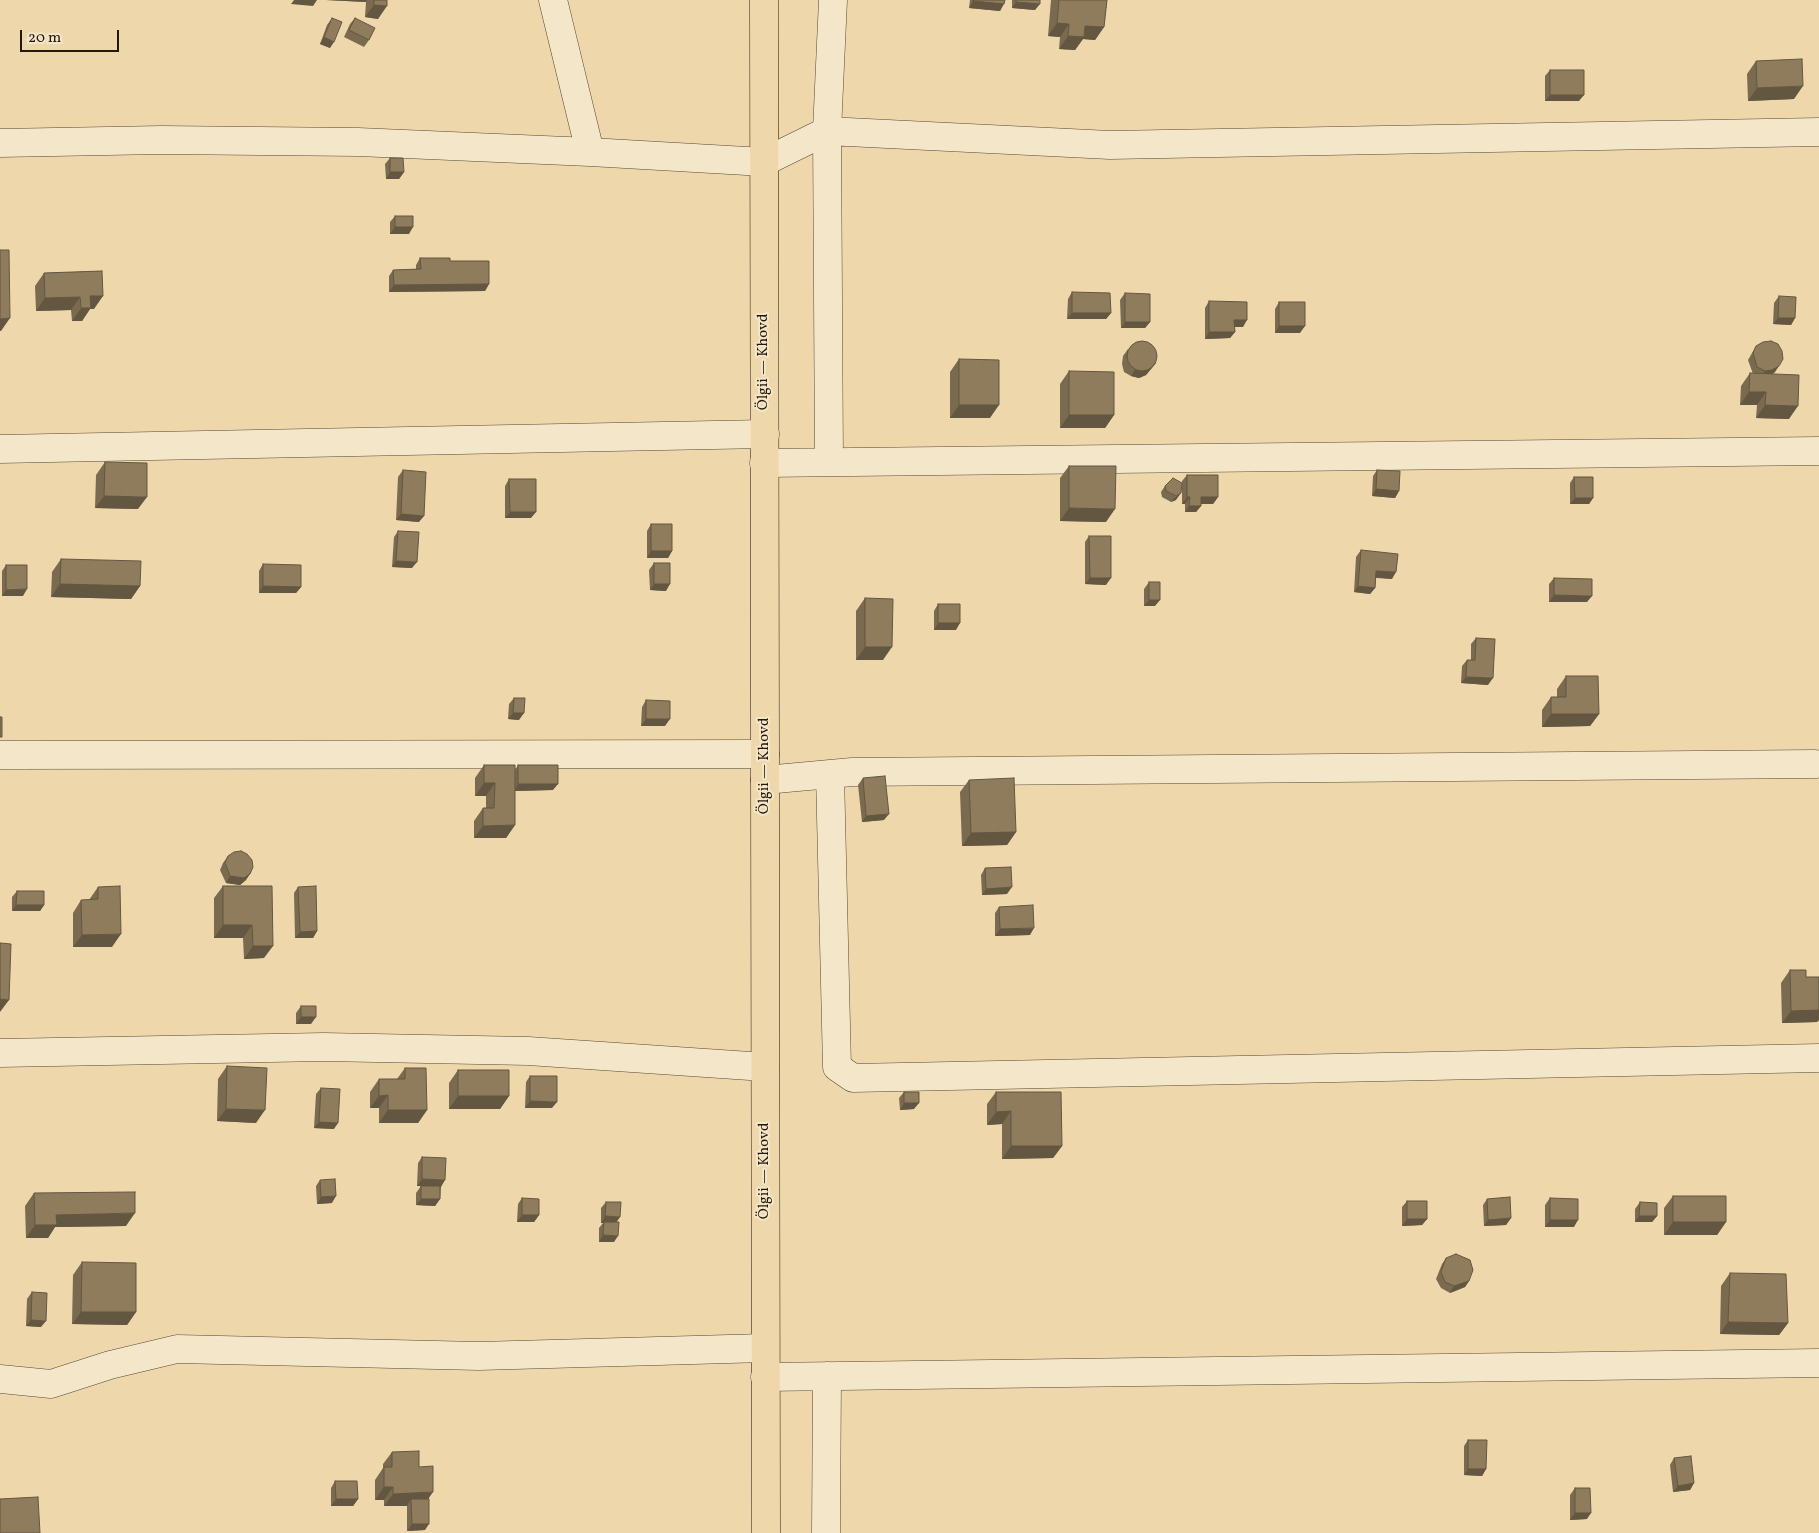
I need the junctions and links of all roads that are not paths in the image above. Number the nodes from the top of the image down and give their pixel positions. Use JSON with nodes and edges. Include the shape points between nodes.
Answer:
{"nodes":[{"id":1,"x":553,"y":0,"type":"edge"},
{"id":2,"x":764,"y":0,"type":"edge"},
{"id":3,"x":833,"y":0,"type":"edge"},
{"id":4,"x":827,"y":131,"type":"junction"},
{"id":5,"x":1819,"y":132,"type":"edge"},
{"id":6,"x":0,"y":142,"type":"edge"},
{"id":7,"x":590,"y":152,"type":"junction"},
{"id":8,"x":764,"y":162,"type":"junction"},
{"id":9,"x":765,"y":434,"type":"junction"},
{"id":10,"x":0,"y":449,"type":"edge"},
{"id":11,"x":1819,"y":450,"type":"edge"},
{"id":12,"x":829,"y":462,"type":"junction"},
{"id":13,"x":764,"y":463,"type":"junction"},
{"id":14,"x":765,"y":754,"type":"junction"},
{"id":15,"x":0,"y":755,"type":"edge"},
{"id":16,"x":1815,"y":764,"type":"dead end"},
{"id":17,"x":830,"y":774,"type":"junction"},
{"id":18,"x":765,"y":780,"type":"junction"},
{"id":19,"x":0,"y":1053,"type":"edge"},
{"id":20,"x":1819,"y":1058,"type":"edge"},
{"id":21,"x":765,"y":1067,"type":"junction"},
{"id":22,"x":765,"y":1348,"type":"junction"},
{"id":23,"x":1819,"y":1363,"type":"edge"},
{"id":24,"x":827,"y":1376,"type":"junction"},
{"id":25,"x":765,"y":1377,"type":"junction"},
{"id":26,"x":0,"y":1379,"type":"edge"},
{"id":27,"x":766,"y":1533,"type":"edge"},
{"id":28,"x":826,"y":1533,"type":"edge"}],
"edges":[{"from":1,"to":7,"type":"street"},
{"from":2,"to":8,"type":"highway","name":"Ölgii — Khovd"},
{"from":3,"to":4,"type":"street"},
{"from":4,"to":5,"type":"street","via":[[1110,145]]},
{"from":4,"to":8,"type":"street"},
{"from":4,"to":12,"type":"street"},
{"from":6,"to":7,"type":"street","via":[[358,142]]},
{"from":7,"to":8,"type":"street"},
{"from":8,"to":9,"type":"highway","name":"Ölgii — Khovd"},
{"from":9,"to":10,"type":"street"},
{"from":9,"to":13,"type":"highway","name":"Ölgii — Khovd"},
{"from":11,"to":12,"type":"street"},
{"from":12,"to":13,"type":"street"},
{"from":13,"to":14,"type":"highway","name":"Ölgii — Khovd"},
{"from":14,"to":15,"type":"street"},
{"from":14,"to":18,"type":"highway","name":"Ölgii — Khovd"},
{"from":16,"to":17,"type":"street"},
{"from":17,"to":18,"type":"street"},
{"from":17,"to":20,"type":"street","via":[[837,1068],[853,1078]]},
{"from":18,"to":21,"type":"highway","name":"Ölgii — Khovd"},
{"from":19,"to":21,"type":"street","via":[[324,1047],[528,1052]]},
{"from":21,"to":22,"type":"highway","name":"Ölgii — Khovd"},
{"from":22,"to":25,"type":"highway","name":"Ölgii — Khovd"},
{"from":22,"to":26,"type":"street","via":[[479,1356],[177,1349],[51,1384]]},
{"from":23,"to":24,"type":"street"},
{"from":24,"to":25,"type":"street"},
{"from":24,"to":28,"type":"street"},
{"from":25,"to":27,"type":"highway","name":"Ölgii — Khovd"}]}
